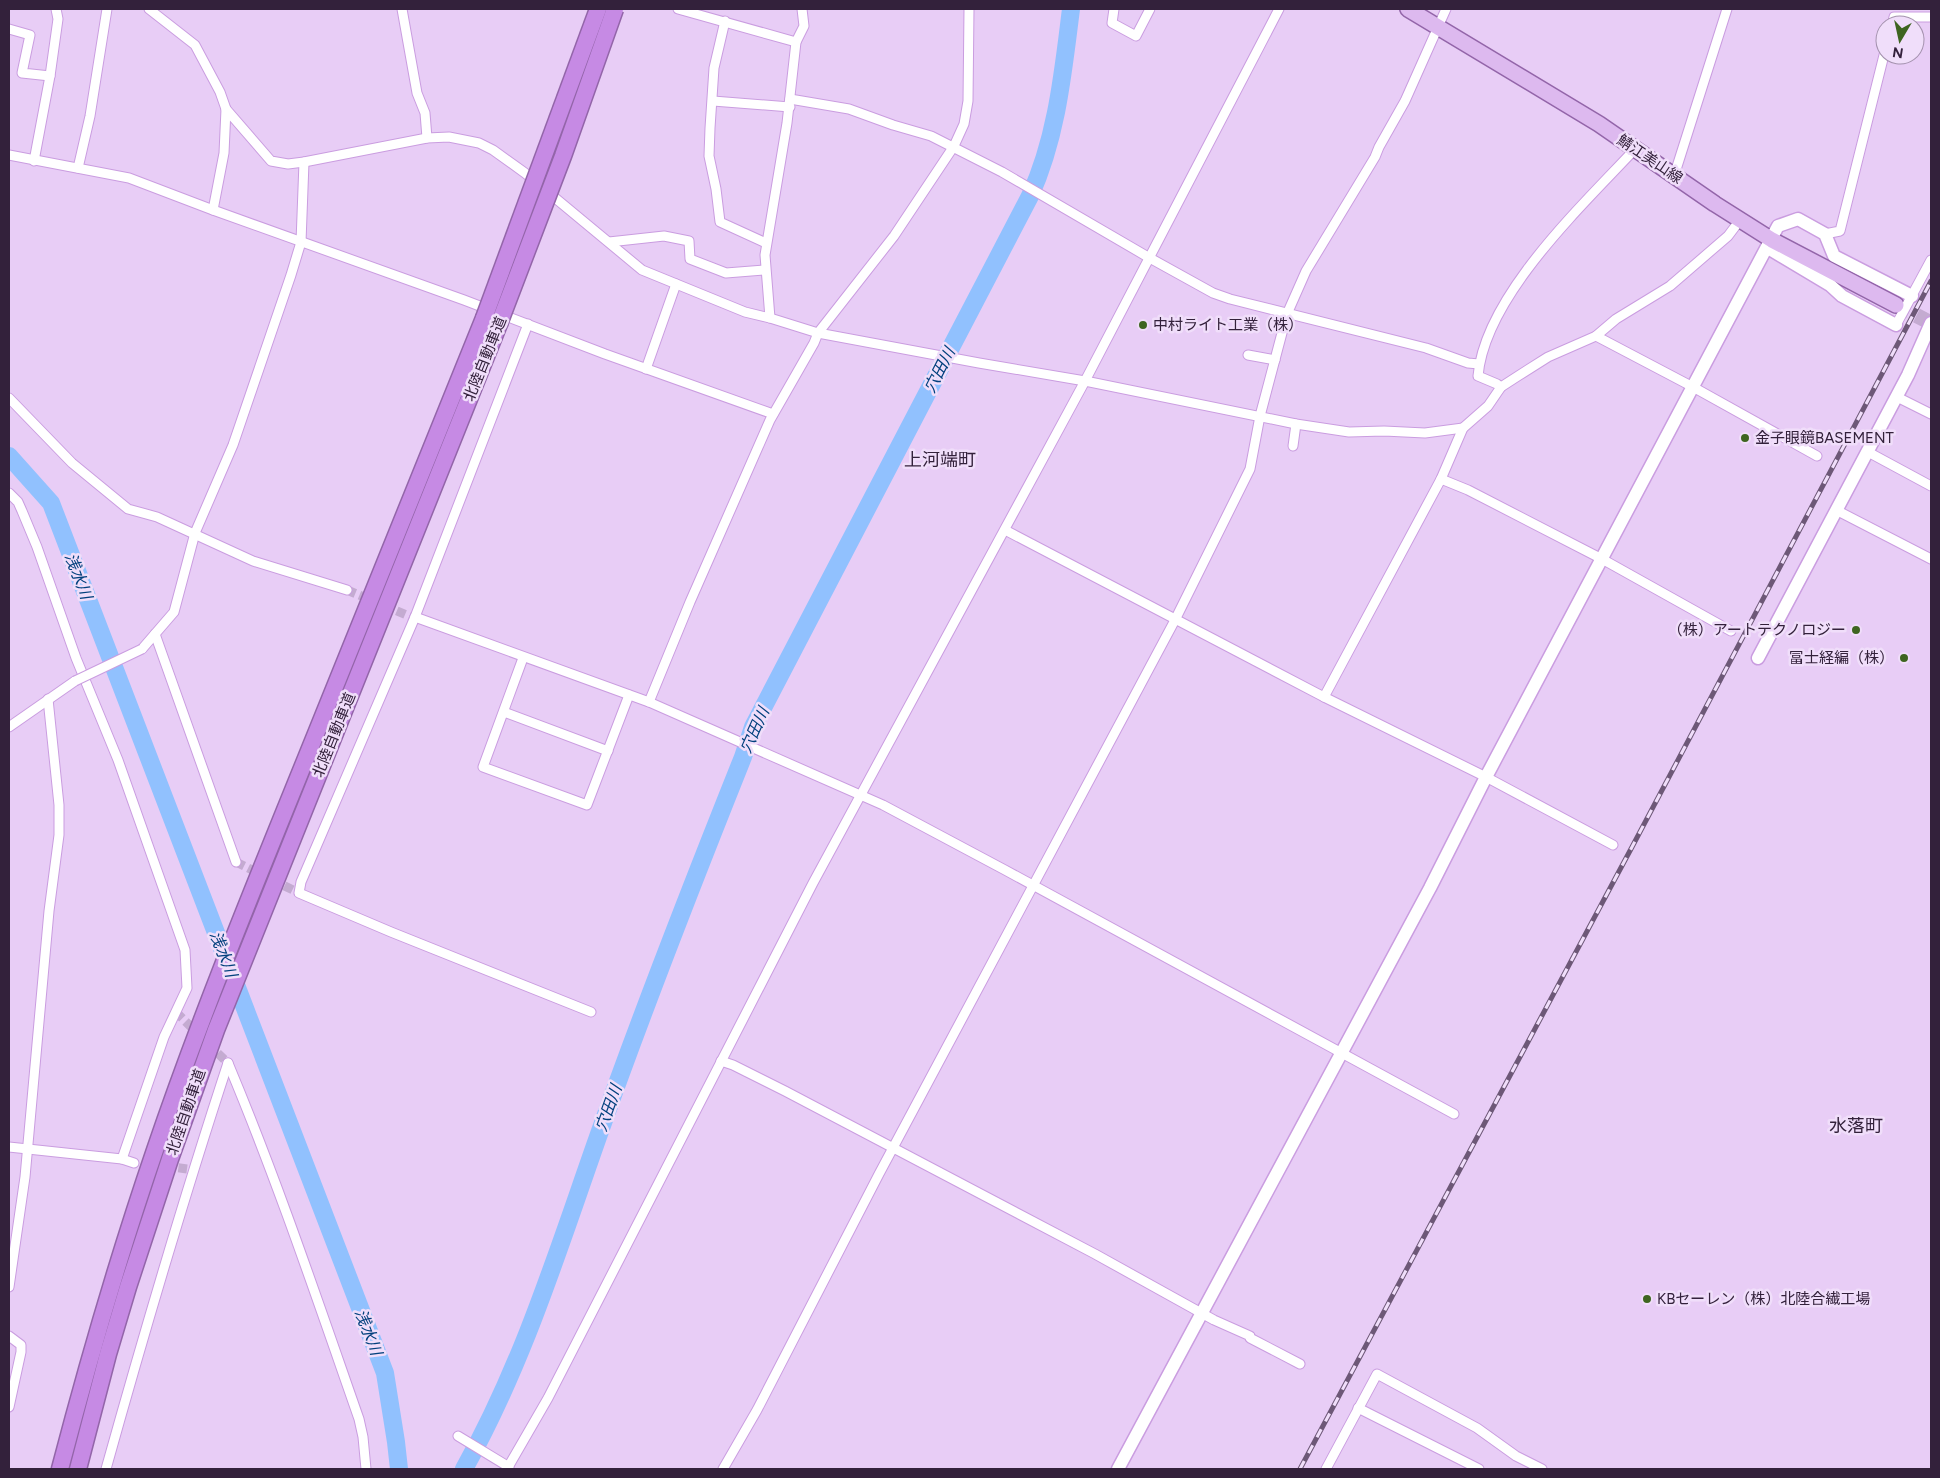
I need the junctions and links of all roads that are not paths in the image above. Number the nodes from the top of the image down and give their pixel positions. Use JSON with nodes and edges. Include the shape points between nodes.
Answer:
{"nodes":[{"id":1,"x":56,"y":9,"type":"edge"},
{"id":2,"x":107,"y":9,"type":"edge"},
{"id":3,"x":149,"y":9,"type":"edge"},
{"id":4,"x":402,"y":9,"type":"edge"},
{"id":5,"x":598,"y":9,"type":"edge"},
{"id":6,"x":615,"y":9,"type":"edge"},
{"id":7,"x":678,"y":9,"type":"edge"},
{"id":8,"x":802,"y":9,"type":"edge"},
{"id":9,"x":969,"y":9,"type":"edge"},
{"id":10,"x":1114,"y":9,"type":"edge"},
{"id":11,"x":1150,"y":9,"type":"edge"},
{"id":12,"x":1279,"y":9,"type":"edge"},
{"id":13,"x":1408,"y":9,"type":"edge"},
{"id":14,"x":1446,"y":9,"type":"edge"},
{"id":15,"x":1727,"y":9,"type":"edge"},
{"id":16,"x":725,"y":21,"type":"junction"},
{"id":17,"x":1438,"y":25,"type":"junction"},
{"id":18,"x":9,"y":29,"type":"edge"},
{"id":19,"x":796,"y":42,"type":"junction"},
{"id":20,"x":1882,"y":65,"type":"edge"},
{"id":21,"x":50,"y":76,"type":"junction"},
{"id":22,"x":713,"y":101,"type":"junction"},
{"id":23,"x":790,"y":103,"type":"junction"},
{"id":24,"x":226,"y":109,"type":"junction"},
{"id":25,"x":427,"y":138,"type":"junction"},
{"id":26,"x":954,"y":146,"type":"junction"},
{"id":27,"x":1635,"y":149,"type":"junction"},
{"id":28,"x":9,"y":155,"type":"edge"},
{"id":29,"x":34,"y":161,"type":"junction"},
{"id":30,"x":304,"y":162,"type":"junction"},
{"id":31,"x":78,"y":168,"type":"junction"},
{"id":32,"x":1674,"y":176,"type":"junction"},
{"id":33,"x":213,"y":210,"type":"junction"},
{"id":34,"x":1740,"y":220,"type":"junction"},
{"id":35,"x":1825,"y":234,"type":"junction"},
{"id":36,"x":301,"y":242,"type":"junction"},
{"id":37,"x":609,"y":242,"type":"junction"},
{"id":38,"x":766,"y":242,"type":"junction"},
{"id":39,"x":1770,"y":244,"type":"junction"},
{"id":40,"x":1148,"y":257,"type":"junction"},
{"id":41,"x":1931,"y":260,"type":"edge"},
{"id":42,"x":765,"y":270,"type":"junction"},
{"id":43,"x":676,"y":284,"type":"junction"},
{"id":44,"x":1912,"y":296,"type":"junction"},
{"id":45,"x":1896,"y":305,"type":"tunnel mouth"},
{"id":46,"x":1288,"y":314,"type":"junction"},
{"id":47,"x":770,"y":318,"type":"junction"},
{"id":48,"x":492,"y":321,"type":"junction"},
{"id":49,"x":1931,"y":323,"type":"edge"},
{"id":50,"x":528,"y":324,"type":"junction"},
{"id":51,"x":1896,"y":324,"type":"joint"},
{"id":52,"x":818,"y":333,"type":"junction"},
{"id":53,"x":1596,"y":336,"type":"junction"},
{"id":54,"x":1929,"y":338,"type":"edge"},
{"id":55,"x":1248,"y":355,"type":"dead end"},
{"id":56,"x":1275,"y":360,"type":"junction"},
{"id":57,"x":1479,"y":364,"type":"junction"},
{"id":58,"x":646,"y":369,"type":"junction"},
{"id":59,"x":1085,"y":381,"type":"junction"},
{"id":60,"x":1501,"y":387,"type":"junction"},
{"id":61,"x":1693,"y":387,"type":"junction"},
{"id":62,"x":1897,"y":396,"type":"junction"},
{"id":63,"x":9,"y":398,"type":"edge"},
{"id":64,"x":773,"y":414,"type":"junction"},
{"id":65,"x":1931,"y":414,"type":"edge"},
{"id":66,"x":1260,"y":416,"type":"junction"},
{"id":67,"x":1296,"y":424,"type":"junction"},
{"id":68,"x":1463,"y":428,"type":"junction"},
{"id":69,"x":1293,"y":446,"type":"dead end"},
{"id":70,"x":1868,"y":452,"type":"junction"},
{"id":71,"x":1817,"y":456,"type":"dead end"},
{"id":72,"x":1441,"y":479,"type":"junction"},
{"id":73,"x":1931,"y":486,"type":"edge"},
{"id":74,"x":9,"y":493,"type":"edge"},
{"id":75,"x":1836,"y":510,"type":"junction"},
{"id":76,"x":1005,"y":530,"type":"junction"},
{"id":77,"x":194,"y":533,"type":"junction"},
{"id":78,"x":1931,"y":558,"type":"edge"},
{"id":79,"x":1602,"y":559,"type":"junction"},
{"id":80,"x":347,"y":590,"type":"tunnel mouth"},
{"id":81,"x":415,"y":617,"type":"junction"},
{"id":82,"x":1176,"y":620,"type":"junction"},
{"id":83,"x":426,"y":623,"type":"dead end"},
{"id":84,"x":1731,"y":631,"type":"dead end"},
{"id":85,"x":155,"y":634,"type":"junction"},
{"id":86,"x":524,"y":658,"type":"junction"},
{"id":87,"x":1758,"y":658,"type":"dead end"},
{"id":88,"x":629,"y":694,"type":"junction"},
{"id":89,"x":1324,"y":697,"type":"junction"},
{"id":90,"x":48,"y":699,"type":"junction"},
{"id":91,"x":649,"y":702,"type":"junction"},
{"id":92,"x":504,"y":712,"type":"junction"},
{"id":93,"x":9,"y":726,"type":"edge"},
{"id":94,"x":608,"y":751,"type":"junction"},
{"id":95,"x":1486,"y":777,"type":"junction"},
{"id":96,"x":860,"y":796,"type":"junction"},
{"id":97,"x":1613,"y":845,"type":"dead end"},
{"id":98,"x":236,"y":862,"type":"tunnel mouth"},
{"id":99,"x":1034,"y":886,"type":"junction"},
{"id":100,"x":591,"y":1012,"type":"dead end"},
{"id":101,"x":1341,"y":1054,"type":"junction"},
{"id":102,"x":721,"y":1061,"type":"junction"},
{"id":103,"x":1454,"y":1114,"type":"dead end"},
{"id":104,"x":9,"y":1147,"type":"edge"},
{"id":105,"x":893,"y":1148,"type":"junction"},
{"id":106,"x":27,"y":1149,"type":"junction"},
{"id":107,"x":122,"y":1159,"type":"junction"},
{"id":108,"x":134,"y":1162,"type":"dead end"},
{"id":109,"x":9,"y":1287,"type":"edge"},
{"id":110,"x":1202,"y":1313,"type":"junction"},
{"id":111,"x":9,"y":1336,"type":"edge"},
{"id":112,"x":1300,"y":1364,"type":"dead end"},
{"id":113,"x":9,"y":1407,"type":"edge"},
{"id":114,"x":1358,"y":1408,"type":"junction"},
{"id":115,"x":458,"y":1436,"type":"dead end"},
{"id":116,"x":508,"y":1467,"type":"edge"},
{"id":117,"x":60,"y":1469,"type":"edge"},
{"id":118,"x":78,"y":1469,"type":"edge"},
{"id":119,"x":106,"y":1469,"type":"edge"},
{"id":120,"x":366,"y":1469,"type":"edge"},
{"id":121,"x":723,"y":1469,"type":"edge"},
{"id":122,"x":1118,"y":1469,"type":"edge"},
{"id":123,"x":1326,"y":1469,"type":"edge"},
{"id":124,"x":1479,"y":1469,"type":"edge"},
{"id":125,"x":1542,"y":1469,"type":"edge"}],
"edges":[{"from":1,"to":21,"type":"street","via":[[58,19]]},
{"from":2,"to":31,"type":"street"},
{"from":3,"to":24,"type":"street","via":[[195,45]]},
{"from":4,"to":25,"type":"street","via":[[417,93],[425,113]]},
{"from":5,"to":48,"type":"highway","name":"北陸自動車道","bridge":true},
{"from":6,"to":48,"type":"highway","name":"北陸自動車道","bridge":true,"via":[[563,156]]},
{"from":7,"to":16,"type":"street"},
{"from":8,"to":19,"type":"street","via":[[804,26]]},
{"from":9,"to":26,"type":"street","via":[[968,101],[964,124]]},
{"from":10,"to":11,"type":"street","via":[[1112,23],[1136,36]]},
{"from":12,"to":40,"type":"street"},
{"from":13,"to":17,"type":"main road","name":"鯖江美山線"},
{"from":14,"to":17,"type":"street"},
{"from":15,"to":32,"type":"street"},
{"from":16,"to":19,"type":"street"},
{"from":16,"to":22,"type":"street","via":[[714,68]]},
{"from":17,"to":27,"type":"main road","name":"鯖江美山線"},
{"from":17,"to":46,"type":"street","via":[[1405,101],[1306,270]]},
{"from":18,"to":21,"type":"street","via":[[30,35],[22,73]]},
{"from":19,"to":23,"type":"street"},
{"from":20,"to":35,"type":"street","via":[[1840,231]]},
{"from":21,"to":29,"type":"street"},
{"from":22,"to":23,"type":"street"},
{"from":22,"to":38,"type":"street","via":[[709,156],[720,222]]},
{"from":23,"to":26,"type":"street","via":[[849,109]]},
{"from":23,"to":38,"type":"street"},
{"from":24,"to":30,"type":"street","via":[[271,161]]},
{"from":24,"to":33,"type":"street","via":[[224,153]]},
{"from":25,"to":30,"type":"street"},
{"from":25,"to":37,"type":"street","via":[[449,137],[479,143],[493,150]]},
{"from":26,"to":40,"type":"street"},
{"from":26,"to":52,"type":"street","via":[[894,236]]},
{"from":27,"to":32,"type":"main road","name":"鯖江美山線"},
{"from":27,"to":57,"type":"street","via":[[1522,277],[1487,337]]},
{"from":28,"to":29,"type":"street"},
{"from":29,"to":31,"type":"street"},
{"from":30,"to":36,"type":"street"},
{"from":31,"to":33,"type":"street","via":[[129,178]]},
{"from":32,"to":34,"type":"main road","name":"鯖江美山線"},
{"from":33,"to":36,"type":"street"},
{"from":34,"to":39,"type":"main road","name":"鯖江美山線"},
{"from":34,"to":53,"type":"street","via":[[1728,236],[1670,286],[1616,319]]},
{"from":35,"to":39,"type":"street","via":[[1798,219],[1778,226]]},
{"from":35,"to":44,"type":"street","via":[[1834,256]]},
{"from":36,"to":50,"type":"street"},
{"from":36,"to":77,"type":"street","via":[[233,446]]},
{"from":37,"to":42,"type":"street","via":[[664,236],[689,242],[690,259],[726,273]]},
{"from":37,"to":43,"type":"street","via":[[642,270]]},
{"from":38,"to":42,"type":"street"},
{"from":39,"to":45,"type":"main road","name":"鯖江美山線"},
{"from":39,"to":51,"type":"street","via":[[1842,296]]},
{"from":39,"to":61,"type":"street"},
{"from":40,"to":46,"type":"street","via":[[1213,293]]},
{"from":40,"to":59,"type":"street"},
{"from":41,"to":44,"type":"street"},
{"from":42,"to":47,"type":"street"},
{"from":43,"to":47,"type":"street","via":[[745,312]]},
{"from":43,"to":58,"type":"street"},
{"from":44,"to":51,"type":"street"},
{"from":46,"to":56,"type":"street"},
{"from":46,"to":57,"type":"street","via":[[1426,348],[1468,364]]},
{"from":47,"to":52,"type":"street"},
{"from":48,"to":117,"type":"highway","name":"北陸自動車道","via":[[206,1011],[130,1226]]},
{"from":48,"to":118,"type":"highway","name":"北陸自動車道","via":[[216,1030],[131,1278]]},
{"from":49,"to":54,"type":"street","via":[[1926,333]]},
{"from":50,"to":58,"type":"street"},
{"from":50,"to":81,"type":"street"},
{"from":52,"to":59,"type":"street"},
{"from":52,"to":64,"type":"street"},
{"from":53,"to":60,"type":"street","via":[[1548,357]]},
{"from":53,"to":61,"type":"street"},
{"from":54,"to":62,"type":"street"},
{"from":55,"to":56,"type":"street"},
{"from":56,"to":66,"type":"street"},
{"from":57,"to":60,"type":"street","via":[[1478,376]]},
{"from":58,"to":64,"type":"street"},
{"from":59,"to":66,"type":"street"},
{"from":59,"to":76,"type":"street"},
{"from":60,"to":68,"type":"street","via":[[1488,406]]},
{"from":61,"to":71,"type":"street"},
{"from":61,"to":79,"type":"street"},
{"from":62,"to":65,"type":"street"},
{"from":62,"to":70,"type":"street"},
{"from":63,"to":77,"type":"street","via":[[72,463],[128,509]]},
{"from":64,"to":91,"type":"street"},
{"from":66,"to":67,"type":"street"},
{"from":66,"to":82,"type":"street","via":[[1250,470]]},
{"from":67,"to":68,"type":"street","via":[[1349,432],[1425,433]]},
{"from":67,"to":69,"type":"street"},
{"from":68,"to":72,"type":"street"},
{"from":70,"to":73,"type":"street"},
{"from":70,"to":75,"type":"street"},
{"from":72,"to":79,"type":"street"},
{"from":72,"to":89,"type":"street"},
{"from":74,"to":107,"type":"street","via":[[18,502],[37,547],[76,658],[118,760],[184,950],[187,988],[164,1037]]},
{"from":75,"to":78,"type":"street"},
{"from":75,"to":87,"type":"street"},
{"from":76,"to":82,"type":"street"},
{"from":76,"to":96,"type":"street"},
{"from":77,"to":80,"type":"street","via":[[253,561]]},
{"from":77,"to":85,"type":"street","via":[[174,612]]},
{"from":79,"to":84,"type":"street"},
{"from":79,"to":95,"type":"street"},
{"from":81,"to":83,"type":"street"},
{"from":81,"to":86,"type":"street"},
{"from":81,"to":100,"type":"street","via":[[299,893]]},
{"from":82,"to":89,"type":"street"},
{"from":82,"to":99,"type":"street"},
{"from":85,"to":90,"type":"street","bridge":true,"via":[[142,649]]},
{"from":85,"to":98,"type":"street"},
{"from":86,"to":88,"type":"street"},
{"from":86,"to":92,"type":"street"},
{"from":88,"to":91,"type":"street"},
{"from":88,"to":94,"type":"street"},
{"from":89,"to":95,"type":"street"},
{"from":90,"to":93,"type":"street"},
{"from":90,"to":106,"type":"street","via":[[59,835]]},
{"from":91,"to":96,"type":"street"},
{"from":92,"to":94,"type":"street"},
{"from":92,"to":94,"type":"street","via":[[483,767],[587,805]]},
{"from":95,"to":97,"type":"street"},
{"from":95,"to":101,"type":"street"},
{"from":96,"to":99,"type":"street"},
{"from":96,"to":102,"type":"street"},
{"from":99,"to":101,"type":"street"},
{"from":99,"to":105,"type":"street"},
{"from":101,"to":103,"type":"street"},
{"from":101,"to":110,"type":"street"},
{"from":102,"to":105,"type":"street"},
{"from":102,"to":116,"type":"street","via":[[548,1398]]},
{"from":104,"to":106,"type":"street"},
{"from":105,"to":110,"type":"street"},
{"from":105,"to":121,"type":"street"},
{"from":106,"to":107,"type":"street"},
{"from":106,"to":109,"type":"street"},
{"from":107,"to":108,"type":"street"},
{"from":110,"to":112,"type":"street"},
{"from":110,"to":122,"type":"street"},
{"from":111,"to":113,"type":"street","via":[[21,1345],[21,1352]]},
{"from":114,"to":123,"type":"street"},
{"from":114,"to":124,"type":"street"},
{"from":114,"to":125,"type":"street","via":[[1377,1374],[1477,1428],[1516,1456]]},
{"from":115,"to":116,"type":"street"},
{"from":119,"to":120,"type":"street","via":[[152,1304],[172,1245],[190,1170],[228,1063],[254,1124],[359,1419]]}]}
